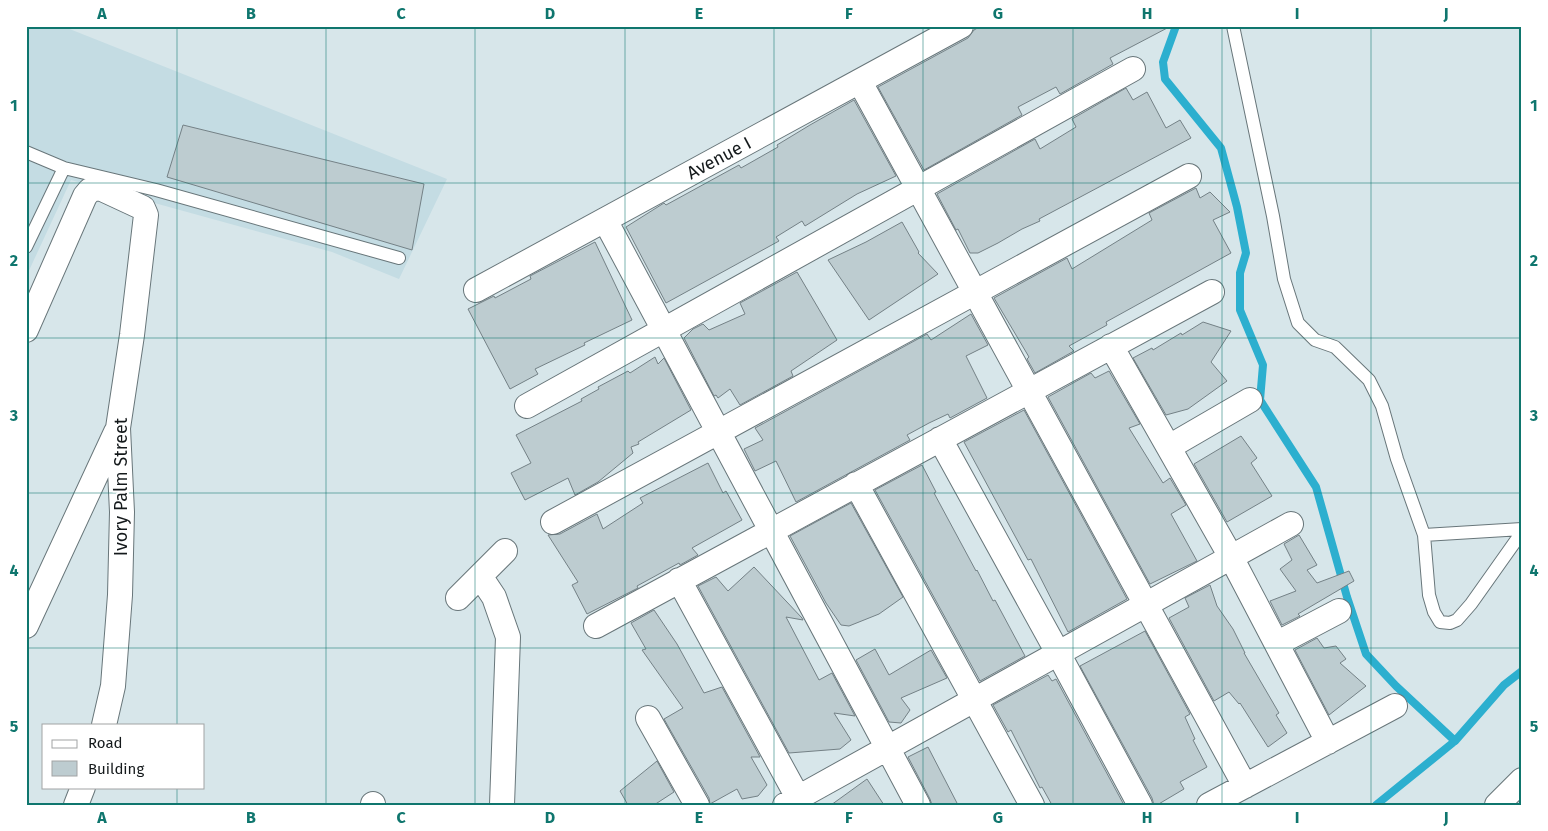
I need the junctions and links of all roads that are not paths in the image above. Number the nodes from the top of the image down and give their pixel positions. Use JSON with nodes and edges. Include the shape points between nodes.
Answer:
{"nodes":[{"id":1,"x":961,"y":26,"type":"edge"},
{"id":2,"x":1233,"y":26,"type":"edge"},
{"id":3,"x":1133,"y":69,"type":"dead end"},
{"id":4,"x":860,"y":82,"type":"junction"},
{"id":5,"x":26,"y":152,"type":"edge"},
{"id":6,"x":64,"y":168,"type":"junction"},
{"id":7,"x":1189,"y":176,"type":"dead end"},
{"id":8,"x":918,"y":188,"type":"junction"},
{"id":9,"x":605,"y":220,"type":"junction"},
{"id":10,"x":26,"y":247,"type":"edge"},
{"id":11,"x":399,"y":258,"type":"dead end"},
{"id":12,"x":476,"y":290,"type":"dead end"},
{"id":13,"x":975,"y":292,"type":"junction"},
{"id":14,"x":1212,"y":292,"type":"dead end"},
{"id":15,"x":26,"y":330,"type":"edge"},
{"id":16,"x":664,"y":330,"type":"junction"},
{"id":17,"x":1111,"y":346,"type":"junction"},
{"id":18,"x":1029,"y":391,"type":"junction"},
{"id":19,"x":1250,"y":400,"type":"dead end"},
{"id":20,"x":527,"y":406,"type":"dead end"},
{"id":21,"x":118,"y":428,"type":"junction"},
{"id":22,"x":718,"y":432,"type":"junction"},
{"id":23,"x":940,"y":439,"type":"junction"},
{"id":24,"x":1169,"y":447,"type":"junction"},
{"id":25,"x":856,"y":484,"type":"junction"},
{"id":26,"x":553,"y":522,"type":"dead end"},
{"id":27,"x":1291,"y":524,"type":"dead end"},
{"id":28,"x":771,"y":531,"type":"junction"},
{"id":29,"x":1522,"y":531,"type":"edge"},
{"id":30,"x":1424,"y":535,"type":"junction"},
{"id":31,"x":505,"y":551,"type":"dead end"},
{"id":32,"x":1232,"y":557,"type":"junction"},
{"id":33,"x":480,"y":576,"type":"junction"},
{"id":34,"x":679,"y":580,"type":"junction"},
{"id":35,"x":458,"y":598,"type":"dead end"},
{"id":36,"x":1146,"y":605,"type":"junction"},
{"id":37,"x":1338,"y":611,"type":"dead end"},
{"id":38,"x":26,"y":626,"type":"edge"},
{"id":39,"x":596,"y":626,"type":"dead end"},
{"id":40,"x":1278,"y":643,"type":"junction"},
{"id":41,"x":1058,"y":653,"type":"junction"},
{"id":42,"x":974,"y":700,"type":"junction"},
{"id":43,"x":1396,"y":706,"type":"dead end"},
{"id":44,"x":648,"y":718,"type":"dead end"},
{"id":45,"x":104,"y":724,"type":"edge"},
{"id":46,"x":1328,"y":742,"type":"junction"},
{"id":47,"x":888,"y":748,"type":"junction"},
{"id":48,"x":1522,"y":780,"type":"edge"},
{"id":49,"x":1244,"y":786,"type":"junction"},
{"id":50,"x":83,"y":788,"type":"edge"},
{"id":51,"x":795,"y":802,"type":"edge"},
{"id":52,"x":76,"y":805,"type":"edge"},
{"id":53,"x":502,"y":805,"type":"edge"},
{"id":54,"x":697,"y":805,"type":"edge"},
{"id":55,"x":918,"y":805,"type":"edge"},
{"id":56,"x":1032,"y":805,"type":"edge"},
{"id":57,"x":1140,"y":805,"type":"edge"},
{"id":58,"x":1208,"y":805,"type":"edge"},
{"id":59,"x":1497,"y":805,"type":"edge"}],
"edges":[{"from":1,"to":4,"type":"street","name":"Avenue I"},
{"from":2,"to":30,"type":"lane","via":[[1284,279],[1298,323],[1315,340],[1335,347],[1369,380],[1382,406]]},
{"from":3,"to":8,"type":"street"},
{"from":4,"to":8,"type":"street"},
{"from":4,"to":9,"type":"street","name":"Avenue I"},
{"from":5,"to":6,"type":"lane"},
{"from":6,"to":10,"type":"lane"},
{"from":6,"to":11,"type":"lane","via":[[156,190]]},
{"from":7,"to":13,"type":"street"},
{"from":8,"to":13,"type":"street"},
{"from":8,"to":16,"type":"street"},
{"from":9,"to":12,"type":"street","name":"Avenue I"},
{"from":9,"to":16,"type":"street"},
{"from":13,"to":18,"type":"street"},
{"from":13,"to":22,"type":"street"},
{"from":14,"to":17,"type":"street"},
{"from":15,"to":21,"type":"street","name":"Ivory Palm Street","via":[[90,190],[100,188],[143,208],[146,215]]},
{"from":16,"to":20,"type":"street"},
{"from":16,"to":22,"type":"street"},
{"from":17,"to":18,"type":"street"},
{"from":17,"to":24,"type":"street"},
{"from":18,"to":23,"type":"street"},
{"from":18,"to":36,"type":"street"},
{"from":19,"to":24,"type":"street"},
{"from":21,"to":38,"type":"street"},
{"from":21,"to":45,"type":"street","name":"Ivory Palm Street","via":[[122,512],[120,595],[112,686]]},
{"from":22,"to":26,"type":"street"},
{"from":22,"to":28,"type":"street"},
{"from":23,"to":25,"type":"street"},
{"from":23,"to":41,"type":"street"},
{"from":24,"to":32,"type":"street"},
{"from":25,"to":28,"type":"street"},
{"from":25,"to":42,"type":"street"},
{"from":27,"to":32,"type":"street"},
{"from":28,"to":34,"type":"street"},
{"from":28,"to":47,"type":"street"},
{"from":29,"to":30,"type":"lane"},
{"from":29,"to":30,"type":"lane","via":[[1470,604],[1450,623],[1440,622],[1434,612],[1429,595]]},
{"from":31,"to":33,"type":"street"},
{"from":32,"to":36,"type":"street"},
{"from":32,"to":40,"type":"street"},
{"from":33,"to":35,"type":"street"},
{"from":33,"to":53,"type":"street","via":[[494,597],[508,637]]},
{"from":34,"to":39,"type":"street"},
{"from":34,"to":51,"type":"street"},
{"from":36,"to":41,"type":"street"},
{"from":36,"to":49,"type":"street"},
{"from":37,"to":40,"type":"street"},
{"from":40,"to":46,"type":"street"},
{"from":41,"to":42,"type":"street"},
{"from":41,"to":57,"type":"street"},
{"from":42,"to":47,"type":"street"},
{"from":42,"to":56,"type":"street"},
{"from":43,"to":46,"type":"street"},
{"from":44,"to":54,"type":"street"},
{"from":46,"to":49,"type":"street"},
{"from":47,"to":51,"type":"street"},
{"from":47,"to":55,"type":"street"},
{"from":48,"to":59,"type":"street"},
{"from":49,"to":58,"type":"street"},
{"from":50,"to":52,"type":"street"}]}
